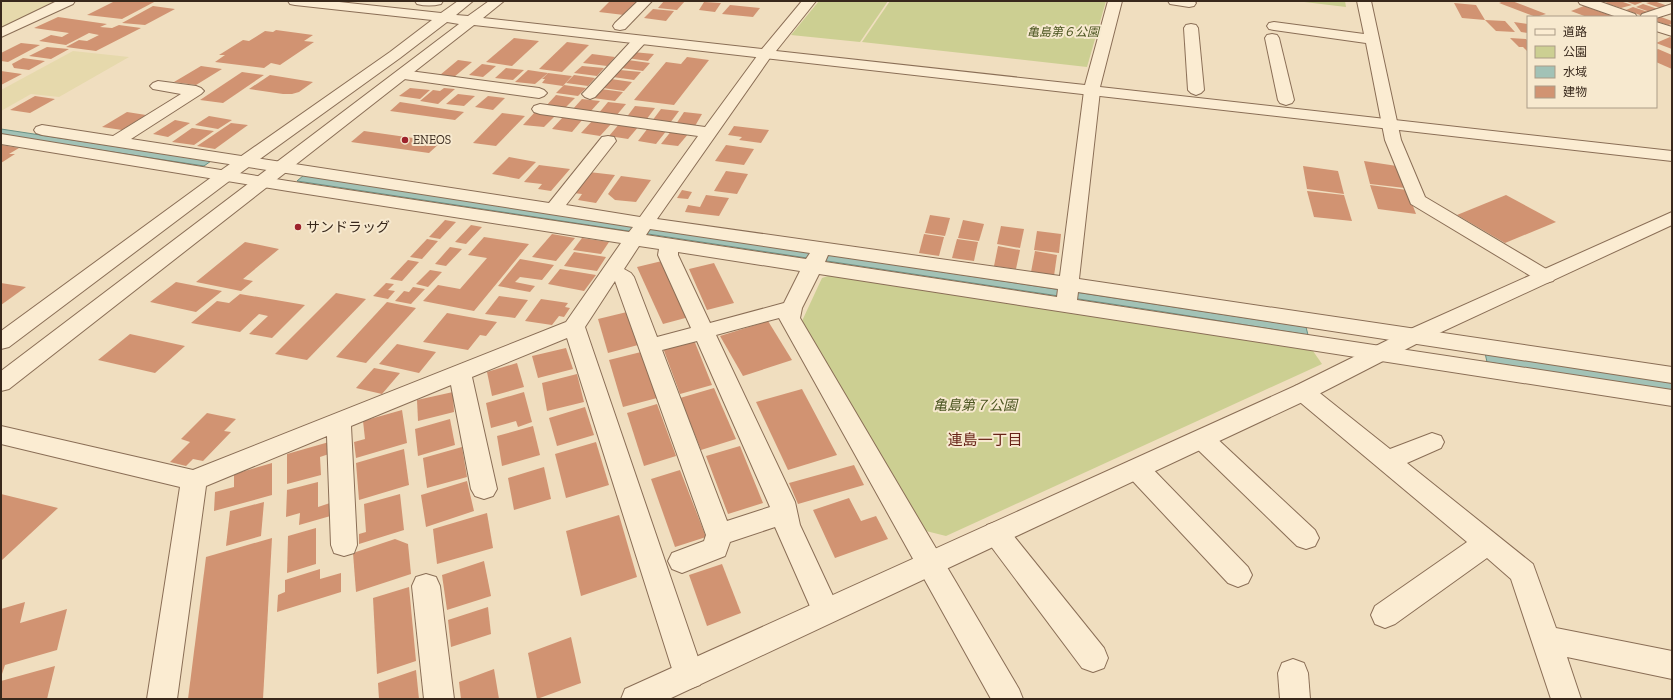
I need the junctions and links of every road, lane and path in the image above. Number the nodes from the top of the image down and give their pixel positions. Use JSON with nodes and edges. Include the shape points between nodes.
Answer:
{"nodes":[{"id":1,"x":68,"y":1,"type":"edge"},
{"id":2,"x":294,"y":1,"type":"edge"},
{"id":3,"x":385,"y":1,"type":"edge"},
{"id":4,"x":422,"y":1,"type":"edge"},
{"id":5,"x":436,"y":1,"type":"edge"},
{"id":6,"x":645,"y":1,"type":"edge"},
{"id":7,"x":809,"y":1,"type":"edge"},
{"id":8,"x":1115,"y":1,"type":"edge"},
{"id":9,"x":1175,"y":1,"type":"edge"},
{"id":10,"x":1364,"y":1,"type":"edge"},
{"id":11,"x":1590,"y":2,"type":"edge"},
{"id":12,"x":1188,"y":3,"type":"dead end"},
{"id":13,"x":355,"y":8,"type":"junction"},
{"id":14,"x":494,"y":8,"type":"edge"},
{"id":15,"x":1672,"y":8,"type":"edge"},
{"id":16,"x":455,"y":9,"type":"edge"},
{"id":17,"x":1627,"y":16,"type":"edge"},
{"id":18,"x":1651,"y":16,"type":"edge"},
{"id":19,"x":541,"y":21,"type":"junction"},
{"id":20,"x":620,"y":26,"type":"junction"},
{"id":21,"x":1657,"y":26,"type":"edge"},
{"id":22,"x":1192,"y":28,"type":"dead end"},
{"id":23,"x":1672,"y":32,"type":"edge"},
{"id":24,"x":1,"y":33,"type":"edge"},
{"id":25,"x":1371,"y":39,"type":"junction"},
{"id":26,"x":640,"y":40,"type":"junction"},
{"id":27,"x":770,"y":49,"type":"junction"},
{"id":28,"x":395,"y":55,"type":"junction"},
{"id":29,"x":424,"y":58,"type":"junction"},
{"id":30,"x":402,"y":75,"type":"junction"},
{"id":31,"x":1093,"y":85,"type":"junction"},
{"id":32,"x":158,"y":86,"type":"dead end"},
{"id":33,"x":1196,"y":90,"type":"junction"},
{"id":34,"x":590,"y":94,"type":"dead end"},
{"id":35,"x":1286,"y":100,"type":"junction"},
{"id":36,"x":1388,"y":118,"type":"junction"},
{"id":37,"x":710,"y":133,"type":"junction"},
{"id":38,"x":3,"y":137,"type":"edge"},
{"id":39,"x":116,"y":141,"type":"junction"},
{"id":40,"x":608,"y":141,"type":"dead end"},
{"id":41,"x":1672,"y":143,"type":"edge"},
{"id":42,"x":1672,"y":156,"type":"edge"},
{"id":43,"x":246,"y":161,"type":"junction"},
{"id":44,"x":282,"y":166,"type":"junction"},
{"id":45,"x":226,"y":175,"type":"junction"},
{"id":46,"x":263,"y":181,"type":"junction"},
{"id":47,"x":553,"y":209,"type":"junction"},
{"id":48,"x":1672,"y":218,"type":"edge"},
{"id":49,"x":640,"y":230,"type":"junction"},
{"id":50,"x":670,"y":244,"type":"junction"},
{"id":51,"x":817,"y":257,"type":"junction"},
{"id":52,"x":612,"y":271,"type":"junction"},
{"id":53,"x":1546,"y":277,"type":"junction"},
{"id":54,"x":1068,"y":294,"type":"junction"},
{"id":55,"x":792,"y":308,"type":"junction"},
{"id":56,"x":574,"y":327,"type":"junction"},
{"id":57,"x":703,"y":331,"type":"junction"},
{"id":58,"x":1414,"y":336,"type":"junction"},
{"id":59,"x":1,"y":342,"type":"edge"},
{"id":60,"x":649,"y":346,"type":"junction"},
{"id":61,"x":1383,"y":353,"type":"junction"},
{"id":62,"x":460,"y":374,"type":"junction"},
{"id":63,"x":1672,"y":375,"type":"edge"},
{"id":64,"x":1,"y":383,"type":"edge"},
{"id":65,"x":1303,"y":392,"type":"junction"},
{"id":66,"x":1672,"y":398,"type":"edge"},
{"id":67,"x":339,"y":422,"type":"junction"},
{"id":68,"x":1,"y":435,"type":"edge"},
{"id":69,"x":1202,"y":439,"type":"junction"},
{"id":70,"x":1432,"y":442,"type":"dead end"},
{"id":71,"x":1387,"y":461,"type":"junction"},
{"id":72,"x":1137,"y":469,"type":"junction"},
{"id":73,"x":194,"y":480,"type":"junction"},
{"id":74,"x":484,"y":490,"type":"dead end"},
{"id":75,"x":784,"y":513,"type":"junction"},
{"id":76,"x":996,"y":533,"type":"junction"},
{"id":77,"x":719,"y":535,"type":"junction"},
{"id":78,"x":1306,"y":538,"type":"dead end"},
{"id":79,"x":1487,"y":543,"type":"junction"},
{"id":80,"x":344,"y":545,"type":"dead end"},
{"id":81,"x":682,"y":561,"type":"dead end"},
{"id":82,"x":930,"y":564,"type":"junction"},
{"id":83,"x":1238,"y":575,"type":"dead end"},
{"id":84,"x":426,"y":586,"type":"dead end"},
{"id":85,"x":826,"y":611,"type":"junction"},
{"id":86,"x":1385,"y":615,"type":"dead end"},
{"id":87,"x":1545,"y":639,"type":"junction"},
{"id":88,"x":1093,"y":658,"type":"dead end"},
{"id":89,"x":1672,"y":665,"type":"edge"},
{"id":90,"x":688,"y":675,"type":"junction"},
{"id":91,"x":162,"y":699,"type":"edge"},
{"id":92,"x":439,"y":699,"type":"edge"},
{"id":93,"x":636,"y":699,"type":"edge"},
{"id":94,"x":1008,"y":699,"type":"edge"},
{"id":95,"x":1566,"y":699,"type":"edge"}],
"edges":[{"from":1,"to":24,"type":"street"},
{"from":2,"to":13,"type":"street"},
{"from":3,"to":16,"type":"street"},
{"from":4,"to":5,"type":"street"},
{"from":6,"to":20,"type":"street"},
{"from":7,"to":27,"type":"street"},
{"from":8,"to":31,"type":"street"},
{"from":9,"to":12,"type":"street"},
{"from":10,"to":25,"type":"street"},
{"from":11,"to":17,"type":"street"},
{"from":13,"to":16,"type":"street"},
{"from":13,"to":28,"type":"street","via":[[401,16],[418,24]]},
{"from":14,"to":16,"type":"street"},
{"from":14,"to":19,"type":"street"},
{"from":14,"to":29,"type":"street"},
{"from":15,"to":18,"type":"street"},
{"from":16,"to":28,"type":"street"},
{"from":19,"to":20,"type":"street"},
{"from":19,"to":26,"type":"street"},
{"from":19,"to":29,"type":"street","via":[[474,30]]},
{"from":20,"to":27,"type":"street"},
{"from":21,"to":23,"type":"street"},
{"from":22,"to":33,"type":"street"},
{"from":25,"to":35,"type":"street","via":[[1273,32]]},
{"from":25,"to":36,"type":"street"},
{"from":26,"to":27,"type":"street"},
{"from":26,"to":34,"type":"street"},
{"from":27,"to":31,"type":"street"},
{"from":27,"to":37,"type":"street"},
{"from":28,"to":43,"type":"street"},
{"from":29,"to":30,"type":"street"},
{"from":30,"to":37,"type":"street"},
{"from":30,"to":44,"type":"street"},
{"from":31,"to":33,"type":"street"},
{"from":31,"to":36,"type":"street"},
{"from":31,"to":54,"type":"street"},
{"from":32,"to":39,"type":"street","via":[[196,91]]},
{"from":33,"to":35,"type":"street"},
{"from":35,"to":36,"type":"street"},
{"from":36,"to":41,"type":"street"},
{"from":36,"to":42,"type":"street"},
{"from":36,"to":53,"type":"street","via":[[1393,140],[1417,200]]},
{"from":37,"to":49,"type":"street"},
{"from":38,"to":39,"type":"street"},
{"from":38,"to":45,"type":"street"},
{"from":39,"to":43,"type":"street"},
{"from":40,"to":47,"type":"street"},
{"from":43,"to":44,"type":"street"},
{"from":43,"to":45,"type":"street"},
{"from":44,"to":46,"type":"street"},
{"from":44,"to":47,"type":"street"},
{"from":45,"to":46,"type":"street"},
{"from":45,"to":59,"type":"street"},
{"from":46,"to":49,"type":"street"},
{"from":46,"to":64,"type":"street"},
{"from":47,"to":49,"type":"street"},
{"from":48,"to":53,"type":"street"},
{"from":49,"to":50,"type":"street"},
{"from":49,"to":51,"type":"street"},
{"from":49,"to":52,"type":"street"},
{"from":50,"to":51,"type":"street"},
{"from":50,"to":57,"type":"street","via":[[668,255]]},
{"from":51,"to":54,"type":"street"},
{"from":51,"to":55,"type":"street"},
{"from":52,"to":56,"type":"street"},
{"from":52,"to":60,"type":"street","via":[[624,277]]},
{"from":53,"to":58,"type":"street"},
{"from":54,"to":58,"type":"street"},
{"from":54,"to":61,"type":"street"},
{"from":55,"to":57,"type":"street"},
{"from":55,"to":82,"type":"street","via":[[789,318]]},
{"from":56,"to":62,"type":"street"},
{"from":56,"to":90,"type":"street"},
{"from":57,"to":60,"type":"street"},
{"from":57,"to":75,"type":"street","via":[[782,502]]},
{"from":58,"to":61,"type":"street"},
{"from":58,"to":63,"type":"street"},
{"from":60,"to":77,"type":"street"},
{"from":61,"to":65,"type":"street"},
{"from":61,"to":66,"type":"street"},
{"from":62,"to":67,"type":"street"},
{"from":62,"to":74,"type":"street"},
{"from":65,"to":69,"type":"street"},
{"from":65,"to":71,"type":"street"},
{"from":67,"to":73,"type":"street"},
{"from":67,"to":80,"type":"street"},
{"from":68,"to":73,"type":"street"},
{"from":69,"to":72,"type":"street"},
{"from":69,"to":78,"type":"street"},
{"from":70,"to":71,"type":"street"},
{"from":71,"to":79,"type":"street"},
{"from":72,"to":76,"type":"street"},
{"from":72,"to":83,"type":"street"},
{"from":73,"to":91,"type":"street"},
{"from":75,"to":77,"type":"street"},
{"from":75,"to":85,"type":"street"},
{"from":76,"to":82,"type":"street"},
{"from":76,"to":88,"type":"street"},
{"from":77,"to":81,"type":"street","via":[[715,548]]},
{"from":79,"to":86,"type":"street"},
{"from":79,"to":87,"type":"street","via":[[1522,572]]},
{"from":82,"to":85,"type":"street"},
{"from":82,"to":94,"type":"street"},
{"from":84,"to":92,"type":"street"},
{"from":85,"to":90,"type":"street"},
{"from":87,"to":89,"type":"street"},
{"from":87,"to":95,"type":"street"},
{"from":90,"to":93,"type":"street"}]}
